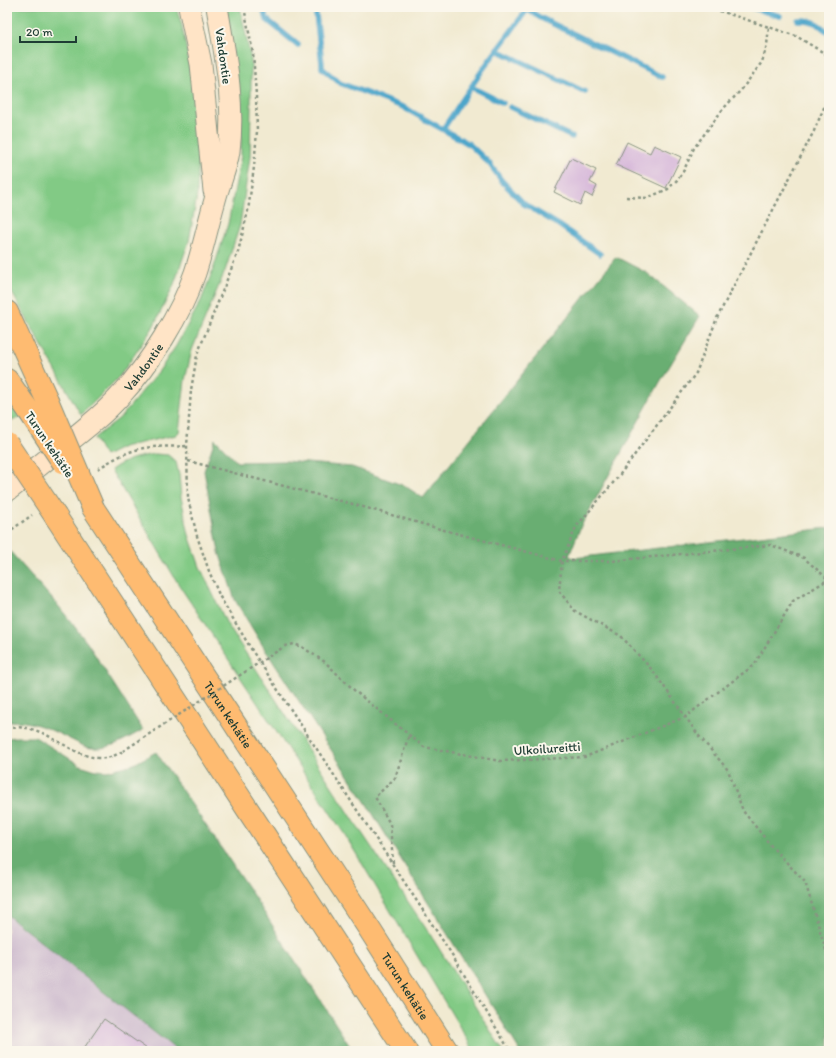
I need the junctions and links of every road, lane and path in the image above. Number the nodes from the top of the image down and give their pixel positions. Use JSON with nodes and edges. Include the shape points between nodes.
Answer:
{"nodes":[{"id":1,"x":189,"y":7,"type":"edge"},
{"id":2,"x":217,"y":7,"type":"edge"},
{"id":3,"x":244,"y":7,"type":"edge"},
{"id":4,"x":708,"y":7,"type":"edge"},
{"id":5,"x":769,"y":27,"type":"junction"},
{"id":6,"x":829,"y":56,"type":"edge"},
{"id":7,"x":829,"y":96,"type":"edge"},
{"id":8,"x":626,"y":196,"type":"dead end"},
{"id":9,"x":215,"y":199,"type":"junction"},
{"id":10,"x":7,"y":312,"type":"edge"},
{"id":11,"x":7,"y":380,"type":"edge"},
{"id":12,"x":38,"y":405,"type":"junction"},
{"id":13,"x":7,"y":444,"type":"edge"},
{"id":14,"x":188,"y":461,"type":"junction"},
{"id":15,"x":7,"y":468,"type":"edge"},
{"id":16,"x":7,"y":491,"type":"edge"},
{"id":17,"x":56,"y":517,"type":"junction"},
{"id":18,"x":562,"y":561,"type":"junction"},
{"id":19,"x":829,"y":579,"type":"edge"},
{"id":20,"x":685,"y":717,"type":"junction"},
{"id":21,"x":7,"y":729,"type":"edge"},
{"id":22,"x":409,"y":735,"type":"junction"},
{"id":23,"x":393,"y":864,"type":"junction"},
{"id":24,"x":829,"y":960,"type":"edge"},
{"id":25,"x":406,"y":1051,"type":"edge"},
{"id":26,"x":447,"y":1051,"type":"edge"},
{"id":27,"x":510,"y":1051,"type":"edge"}],
"edges":[{"from":1,"to":9,"type":"street","name":"Vahdontie","via":[[201,64]]},
{"from":2,"to":9,"type":"street","name":"Vahdontie","via":[[231,107],[229,152]]},
{"from":3,"to":14,"type":"path","via":[[253,53],[256,95],[254,167],[248,211],[238,252],[197,355],[191,390]]},
{"from":4,"to":5,"type":"path"},
{"from":5,"to":6,"type":"path","via":[[796,36]]},
{"from":5,"to":8,"type":"path","via":[[762,62],[694,148],[677,180],[668,189],[647,198]]},
{"from":7,"to":18,"type":"path","via":[[814,131],[718,318],[696,373],[618,477],[576,527]]},
{"from":9,"to":16,"type":"street","name":"Vahdontie","via":[[195,274],[185,297],[146,364],[107,410]]},
{"from":10,"to":12,"type":"highway"},
{"from":11,"to":12,"type":"highway","name":"Turun kehätie"},
{"from":12,"to":26,"type":"highway","name":"Turun kehätie","bridge":true,"via":[[98,515]]},
{"from":13,"to":17,"type":"highway","bridge":true},
{"from":14,"to":18,"type":"path"},
{"from":14,"to":23,"type":"path","via":[[188,498],[197,536],[220,596],[253,652]]},
{"from":15,"to":17,"type":"highway","bridge":true},
{"from":17,"to":25,"type":"highway"},
{"from":18,"to":19,"type":"path","via":[[612,562],[771,544],[804,558]]},
{"from":18,"to":20,"type":"path","via":[[560,591],[575,611],[621,636],[653,671]]},
{"from":19,"to":20,"type":"path","name":"Ulkoilureitti","via":[[793,602],[754,665]]},
{"from":20,"to":22,"type":"path","name":"Ulkoilureitti","via":[[577,757],[500,761],[424,746]]},
{"from":20,"to":24,"type":"path","via":[[728,770],[743,811],[805,882]]},
{"from":21,"to":22,"type":"path","name":"Ulkoilureitti","bridge":true,"via":[[34,729],[83,754],[101,758],[111,757],[285,646],[294,644],[324,662]]},
{"from":22,"to":23,"type":"path","via":[[395,778],[375,797],[390,824]]},
{"from":23,"to":27,"type":"path"}]}
